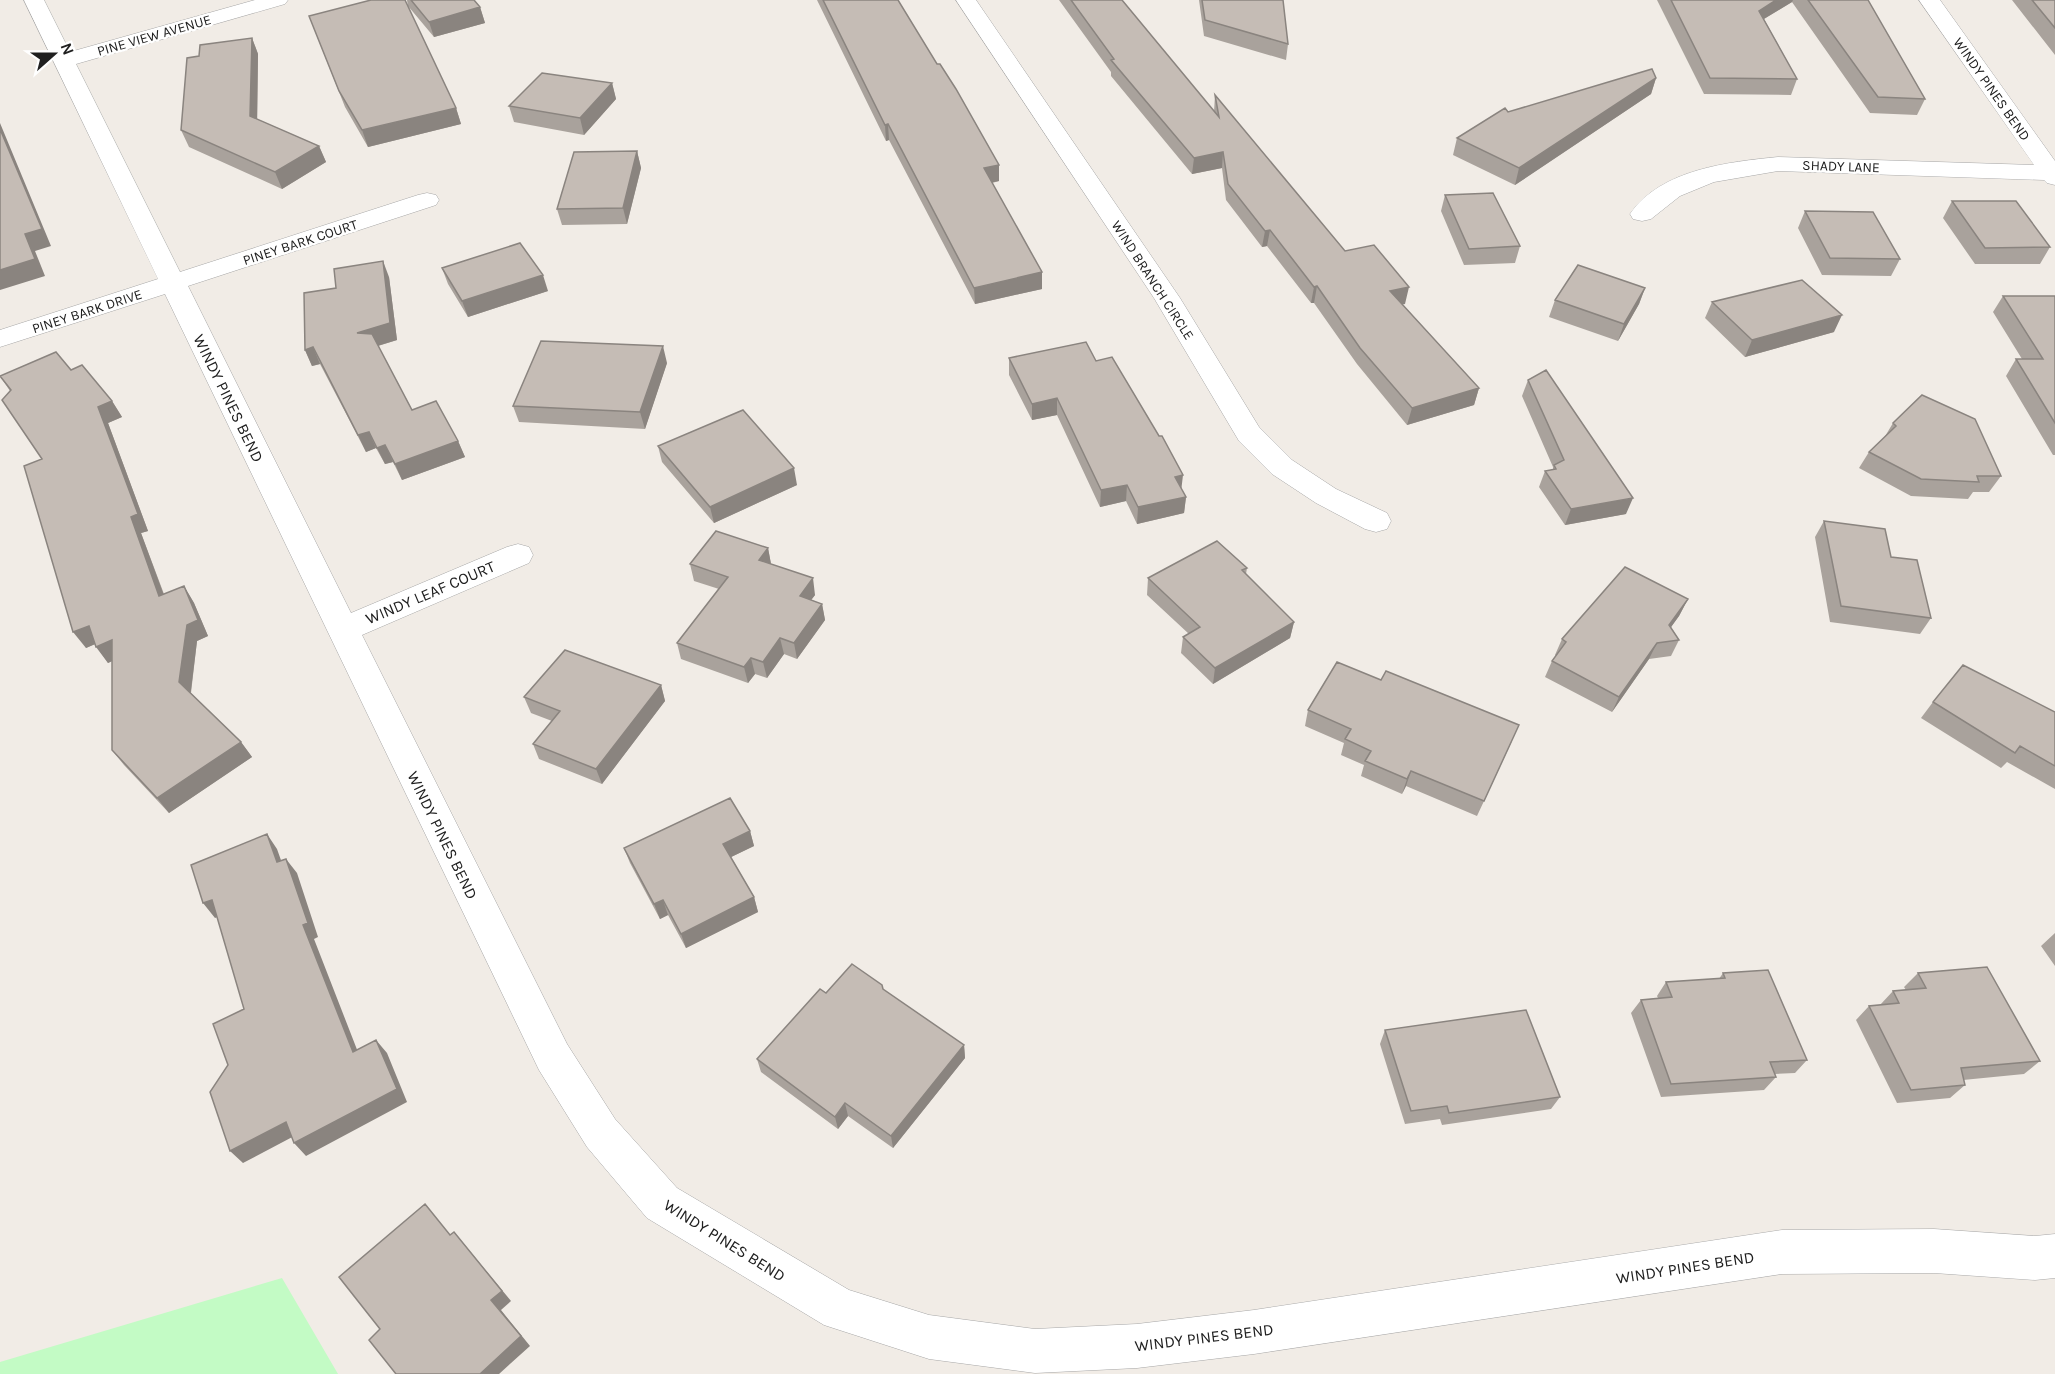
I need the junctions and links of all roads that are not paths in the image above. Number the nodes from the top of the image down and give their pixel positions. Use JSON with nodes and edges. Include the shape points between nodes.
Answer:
{"nodes":[{"id":1,"x":34,"y":0,"type":"edge"},
{"id":2,"x":278,"y":0,"type":"edge"},
{"id":3,"x":966,"y":0,"type":"edge"},
{"id":4,"x":1929,"y":0,"type":"edge"},
{"id":5,"x":63,"y":61,"type":"junction"},
{"id":6,"x":2053,"y":176,"type":"edge"},
{"id":7,"x":427,"y":200,"type":"dead end"},
{"id":8,"x":1642,"y":214,"type":"dead end"},
{"id":9,"x":173,"y":283,"type":"junction"},
{"id":10,"x":0,"y":339,"type":"edge"},
{"id":11,"x":1377,"y":521,"type":"dead end"},
{"id":12,"x":518,"y":555,"type":"dead end"},
{"id":13,"x":342,"y":630,"type":"junction"},
{"id":14,"x":2055,"y":1257,"type":"edge"}],
"edges":[{"from":1,"to":5,"type":"street","name":"WINDY PINES BEND"},
{"from":2,"to":5,"type":"street","name":"PINE VIEW AVENUE"},
{"from":3,"to":11,"type":"street","name":"WIND BRANCH CIRCLE","via":[[1167,298],[1249,434],[1282,466],[1326,496]]},
{"from":4,"to":6,"type":"street","name":"WINDY PINES BEND"},
{"from":5,"to":9,"type":"street","name":"WINDY PINES BEND"},
{"from":6,"to":8,"type":"street","name":"SHADY LANE","via":[[1778,164],[1703,177],[1673,189]]},
{"from":7,"to":9,"type":"street","name":"PINEY BARK COURT"},
{"from":9,"to":10,"type":"street","name":"PINEY BARK DRIVE"},
{"from":9,"to":13,"type":"street","name":"WINDY PINES BEND"},
{"from":12,"to":13,"type":"street","name":"WINDY LEAF COURT"},
{"from":13,"to":14,"type":"street","name":"WINDY PINES BEND","via":[[552,1057],[601,1133],[662,1203],[840,1309],[929,1337],[1035,1351],[1266,1331],[1782,1252],[1934,1251]]}]}
